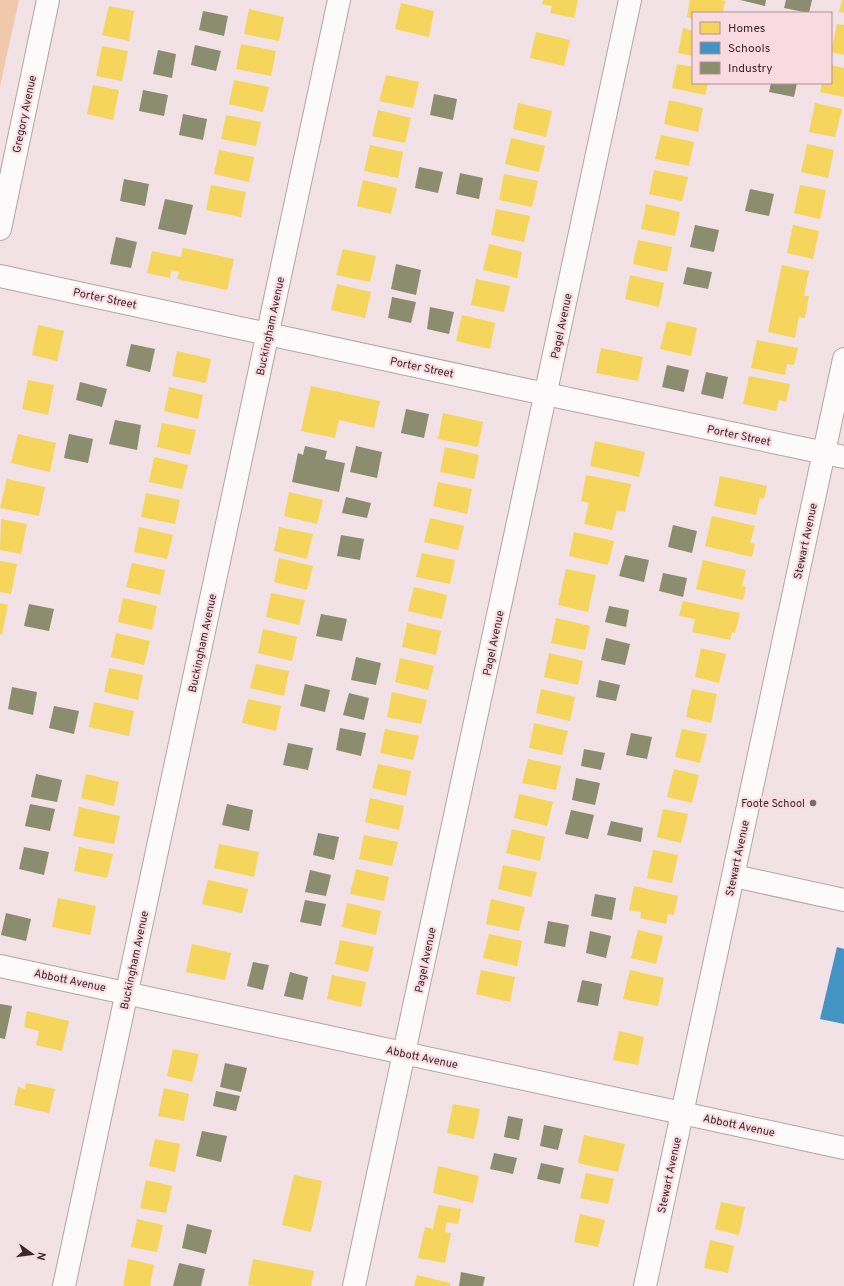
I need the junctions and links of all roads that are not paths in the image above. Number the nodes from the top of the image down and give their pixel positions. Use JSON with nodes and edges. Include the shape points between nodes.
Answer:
{"nodes":[{"id":1,"x":48,"y":0,"type":"edge"},
{"id":2,"x":339,"y":0,"type":"edge"},
{"id":3,"x":630,"y":0,"type":"edge"},
{"id":4,"x":0,"y":229,"type":"edge"},
{"id":5,"x":0,"y":276,"type":"edge"},
{"id":6,"x":268,"y":334,"type":"junction"},
{"id":7,"x":844,"y":360,"type":"edge"},
{"id":8,"x":546,"y":394,"type":"junction"},
{"id":9,"x":834,"y":455,"type":"edge"},
{"id":10,"x":734,"y":876,"type":"junction"},
{"id":11,"x":844,"y":900,"type":"edge"},
{"id":12,"x":0,"y":966,"type":"edge"},
{"id":13,"x":127,"y":992,"type":"junction"},
{"id":14,"x":405,"y":1053,"type":"junction"},
{"id":15,"x":683,"y":1113,"type":"junction"},
{"id":16,"x":844,"y":1148,"type":"edge"},
{"id":17,"x":64,"y":1286,"type":"edge"},
{"id":18,"x":354,"y":1286,"type":"edge"},
{"id":19,"x":645,"y":1286,"type":"edge"}],
"edges":[{"from":1,"to":4,"type":"street","name":"Gregory Avenue"},
{"from":2,"to":6,"type":"street","name":"Buckingham Avenue"},
{"from":3,"to":8,"type":"street","name":"Pagel Avenue"},
{"from":5,"to":6,"type":"street","name":"Porter Street"},
{"from":6,"to":8,"type":"street","name":"Porter Street"},
{"from":6,"to":13,"type":"street","name":"Buckingham Avenue"},
{"from":7,"to":9,"type":"street","name":"Stewart Avenue"},
{"from":8,"to":9,"type":"street","name":"Porter Street"},
{"from":8,"to":14,"type":"street","name":"Pagel Avenue"},
{"from":9,"to":10,"type":"street","name":"Stewart Avenue"},
{"from":10,"to":11,"type":"street"},
{"from":10,"to":15,"type":"street","name":"Stewart Avenue"},
{"from":12,"to":13,"type":"street","name":"Abbott Avenue"},
{"from":13,"to":14,"type":"street","name":"Abbott Avenue"},
{"from":13,"to":17,"type":"street","name":"Buckingham Avenue"},
{"from":14,"to":15,"type":"street","name":"Abbott Avenue"},
{"from":14,"to":18,"type":"street","name":"Pagel Avenue"},
{"from":15,"to":16,"type":"street","name":"Abbott Avenue"},
{"from":15,"to":19,"type":"street","name":"Stewart Avenue"}]}
